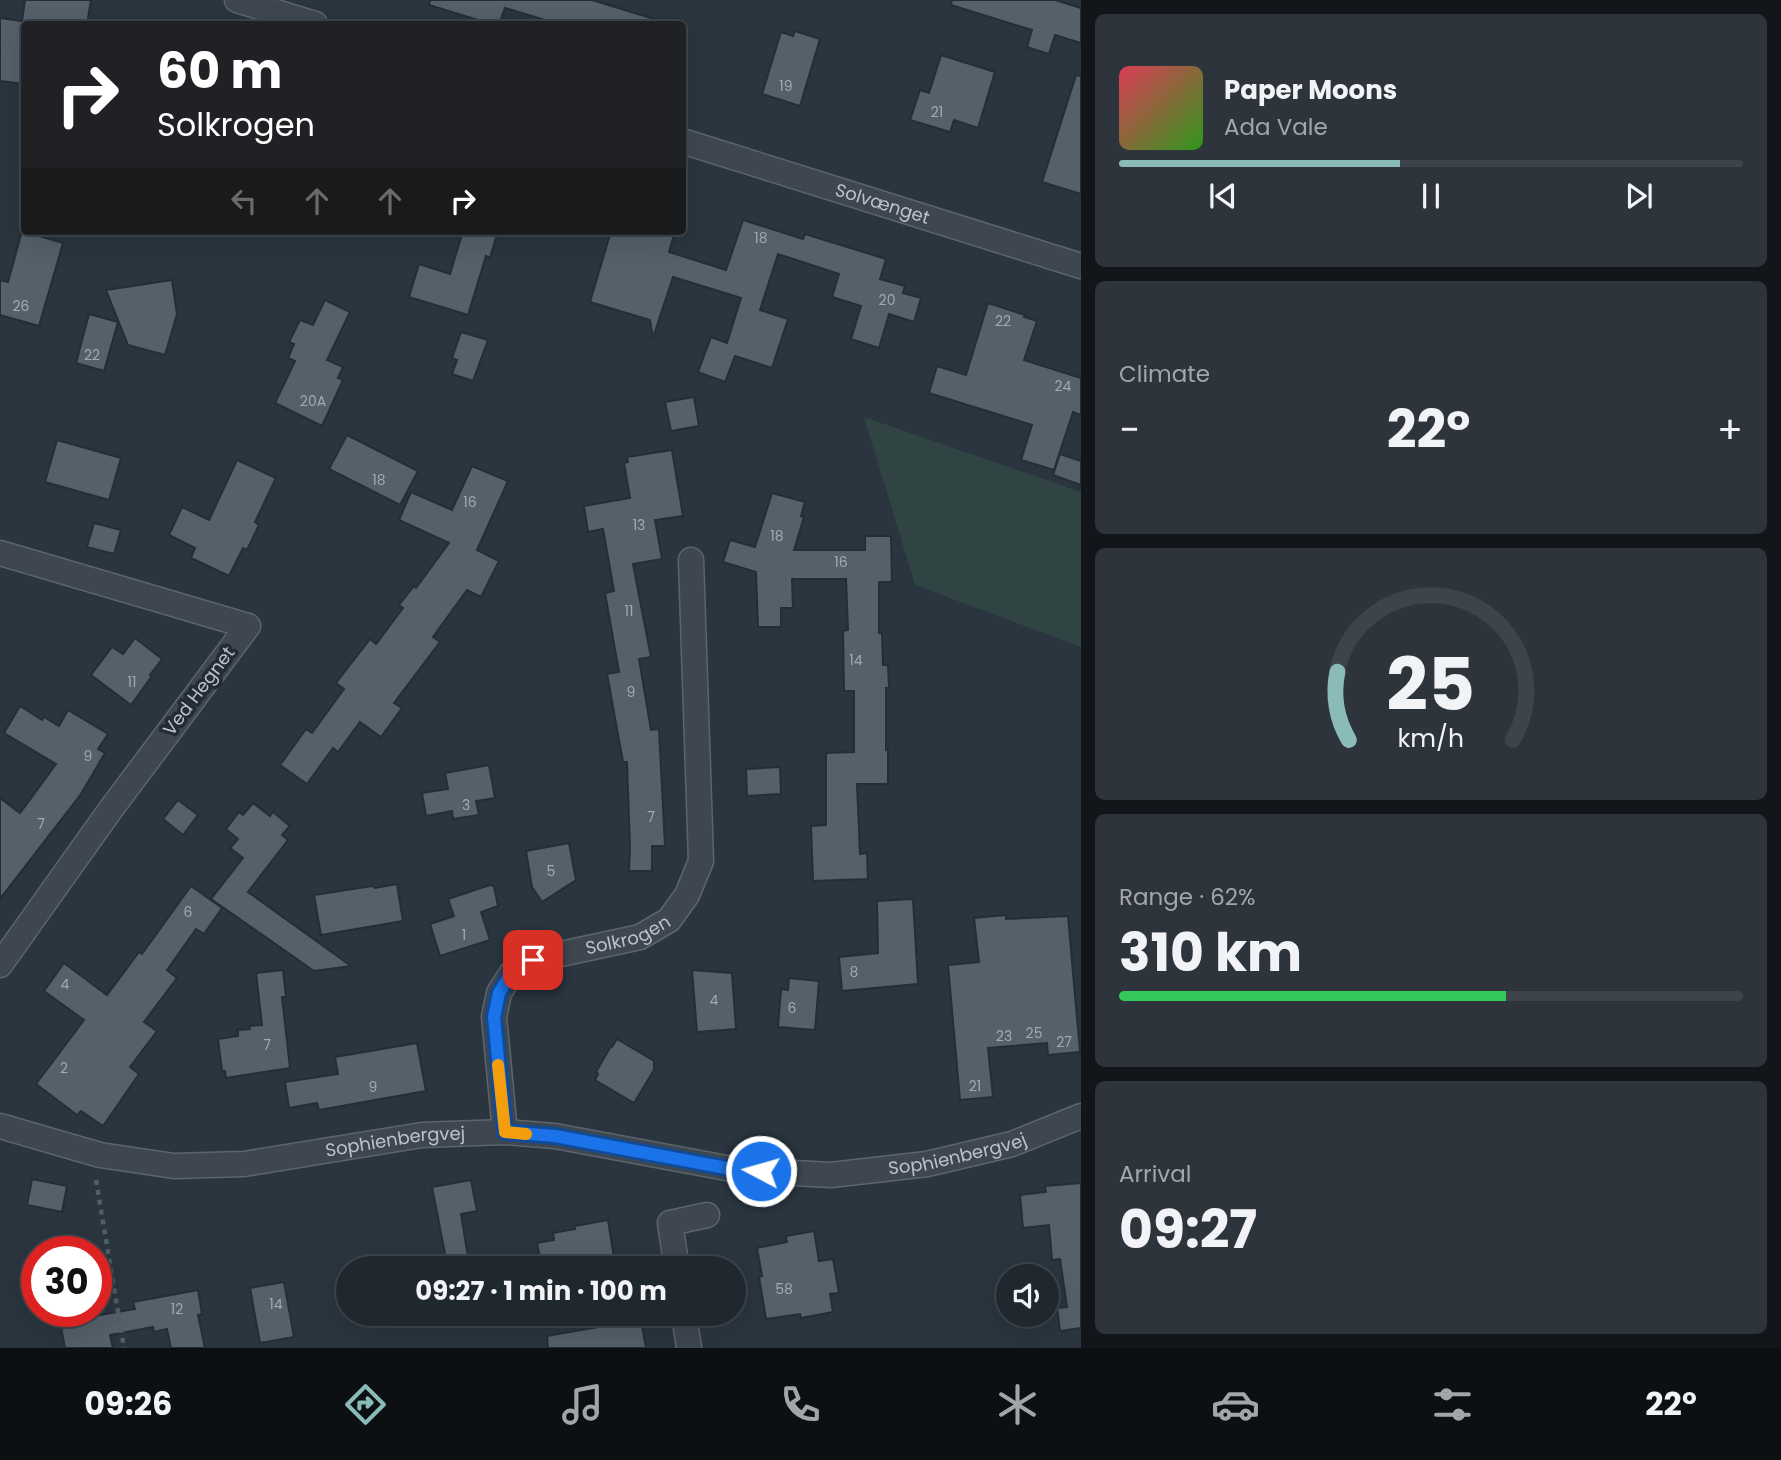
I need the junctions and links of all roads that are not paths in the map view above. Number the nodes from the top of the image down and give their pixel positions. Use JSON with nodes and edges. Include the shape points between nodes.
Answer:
{"nodes":[{"id":1,"x":237,"y":0,"type":"edge"},
{"id":2,"x":305,"y":21,"type":"edge"},
{"id":3,"x":686,"y":142,"type":"edge"},
{"id":4,"x":1081,"y":266,"type":"edge"},
{"id":5,"x":0,"y":553,"type":"edge"},
{"id":6,"x":691,"y":560,"type":"dead end"},
{"id":7,"x":0,"y":965,"type":"edge"},
{"id":8,"x":1081,"y":1116,"type":"edge"},
{"id":9,"x":0,"y":1126,"type":"edge"},
{"id":10,"x":505,"y":1132,"type":"junction"},
{"id":11,"x":707,"y":1215,"type":"dead end"},
{"id":12,"x":675,"y":1256,"type":"edge"},
{"id":13,"x":686,"y":1326,"type":"edge"},
{"id":14,"x":690,"y":1348,"type":"edge"}],
"edges":[{"from":1,"to":2,"type":"street"},
{"from":3,"to":4,"type":"street","name":"Solvænget"},
{"from":5,"to":7,"type":"street","name":"Ved Hegnet","via":[[248,626]]},
{"from":6,"to":10,"type":"street","name":"Solkrogen","via":[[701,862],[687,895],[669,920],[640,937],[533,960],[511,974],[499,993],[494,1017]]},
{"from":8,"to":10,"type":"street","name":"Sophienbergvej","via":[[1012,1144],[927,1164],[831,1175],[737,1170],[555,1136]]},
{"from":9,"to":10,"type":"street","name":"Sophienbergvej","via":[[97,1154],[174,1166],[244,1164],[422,1135]]},
{"from":11,"to":12,"type":"street","via":[[670,1223]]},
{"from":13,"to":14,"type":"street"}]}
